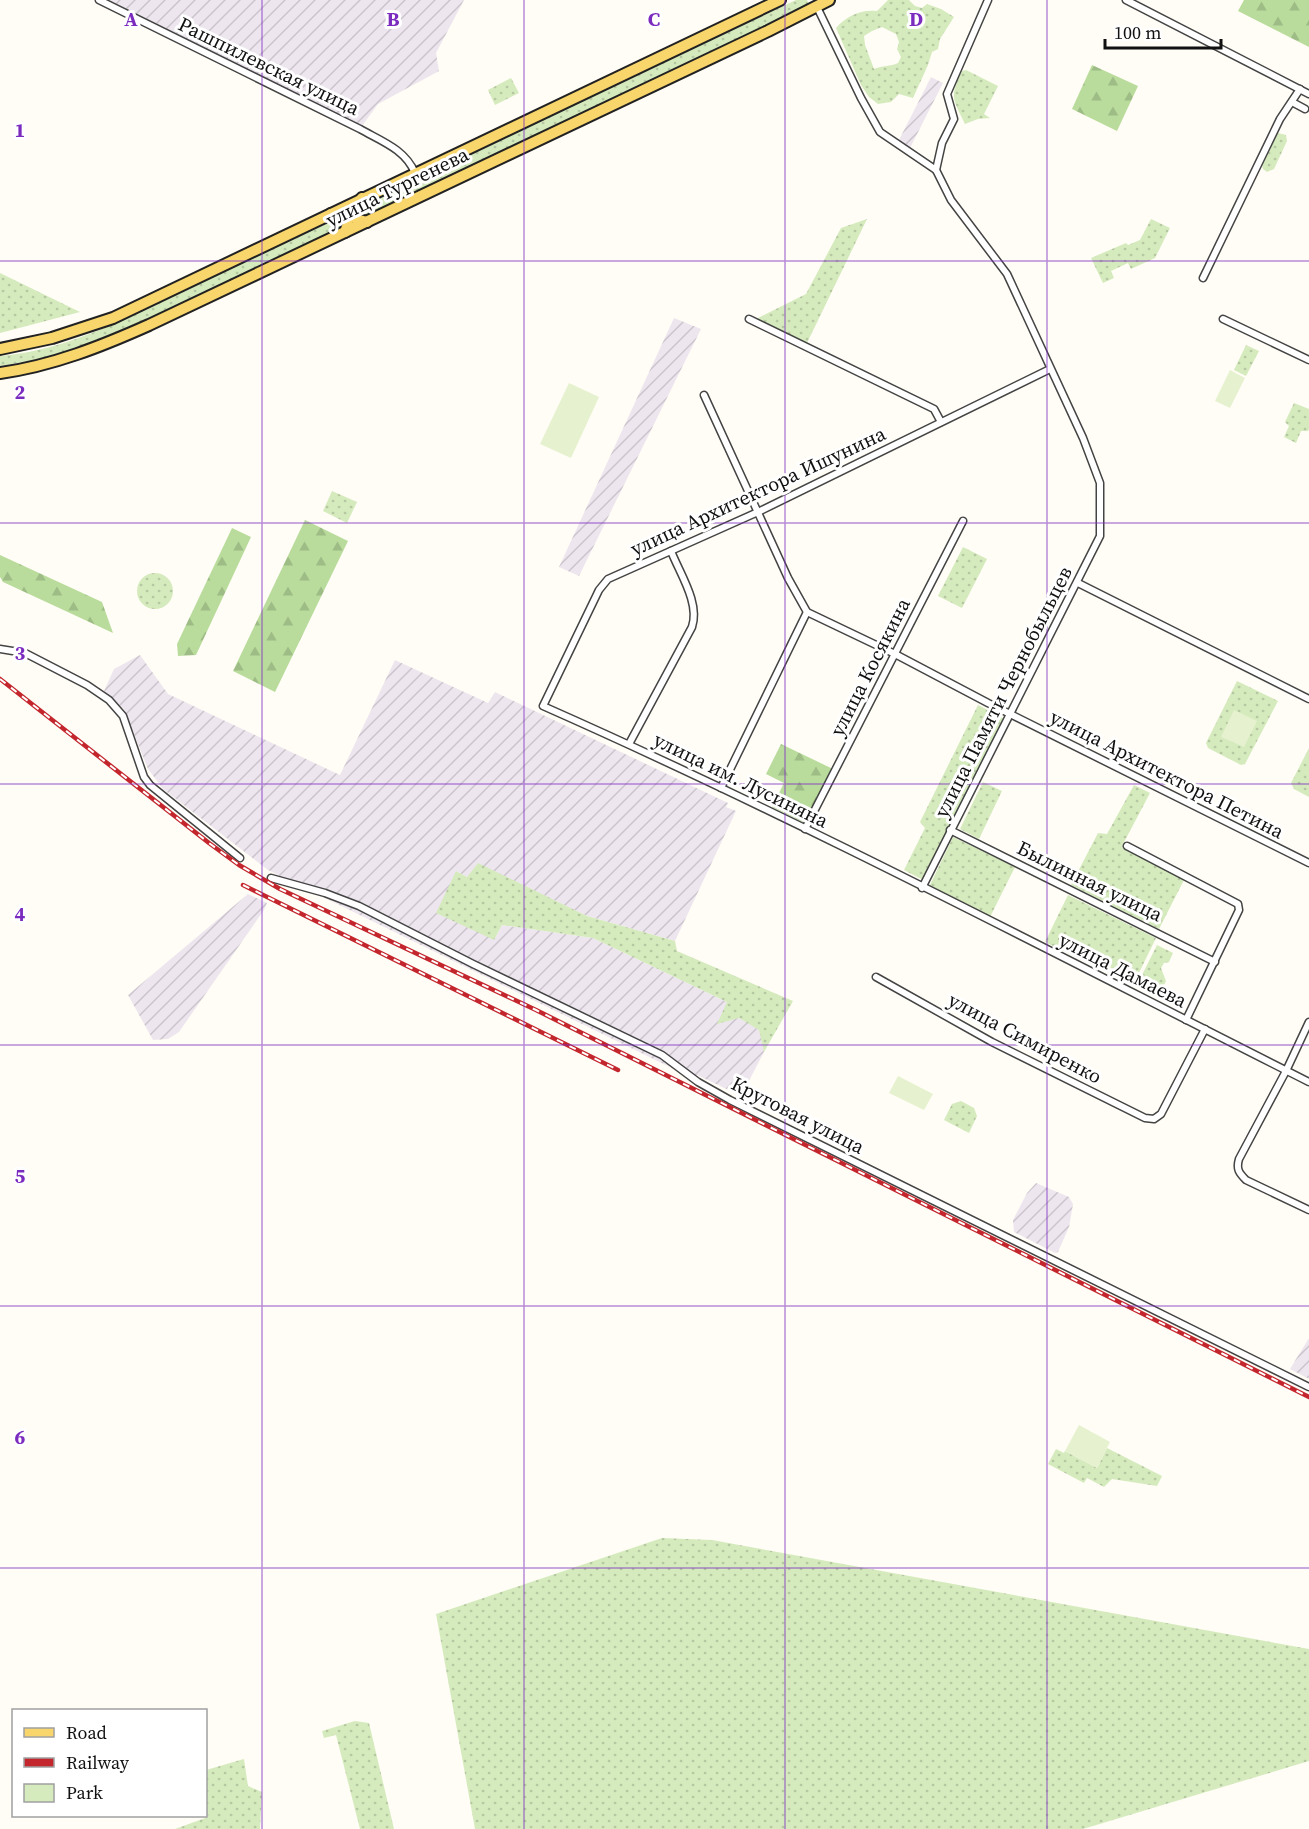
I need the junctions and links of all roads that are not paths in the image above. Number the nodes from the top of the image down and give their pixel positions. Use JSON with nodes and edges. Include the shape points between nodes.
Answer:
{"nodes":[{"id":1,"x":99,"y":0,"type":"edge"},
{"id":2,"x":780,"y":0,"type":"edge"},
{"id":3,"x":829,"y":0,"type":"edge"},
{"id":4,"x":988,"y":0,"type":"edge"},
{"id":5,"x":1126,"y":0,"type":"edge"},
{"id":6,"x":813,"y":2,"type":"edge"},
{"id":7,"x":1300,"y":89,"type":"junction"},
{"id":8,"x":1309,"y":94,"type":"edge"},
{"id":9,"x":1292,"y":102,"type":"junction"},
{"id":10,"x":1305,"y":109,"type":"dead end"},
{"id":11,"x":936,"y":170,"type":"junction"},
{"id":12,"x":415,"y":172,"type":"junction"},
{"id":13,"x":362,"y":198,"type":"junction"},
{"id":14,"x":328,"y":214,"type":"junction"},
{"id":15,"x":367,"y":222,"type":"junction"},
{"id":16,"x":345,"y":232,"type":"junction"},
{"id":17,"x":1203,"y":278,"type":"dead end"},
{"id":18,"x":1223,"y":319,"type":"dead end"},
{"id":19,"x":749,"y":320,"type":"dead end"},
{"id":20,"x":0,"y":349,"type":"edge"},
{"id":21,"x":1309,"y":360,"type":"edge"},
{"id":22,"x":1050,"y":369,"type":"junction"},
{"id":23,"x":0,"y":373,"type":"edge"},
{"id":24,"x":704,"y":395,"type":"dead end"},
{"id":25,"x":941,"y":422,"type":"junction"},
{"id":26,"x":758,"y":512,"type":"junction"},
{"id":27,"x":963,"y":521,"type":"dead end"},
{"id":28,"x":671,"y":551,"type":"junction"},
{"id":29,"x":1077,"y":583,"type":"junction"},
{"id":30,"x":807,"y":612,"type":"junction"},
{"id":31,"x":0,"y":649,"type":"edge"},
{"id":32,"x":895,"y":654,"type":"junction"},
{"id":33,"x":1309,"y":699,"type":"edge"},
{"id":34,"x":543,"y":706,"type":"joint"},
{"id":35,"x":1010,"y":714,"type":"junction"},
{"id":36,"x":629,"y":744,"type":"junction"},
{"id":37,"x":721,"y":788,"type":"junction"},
{"id":38,"x":806,"y":829,"type":"junction"},
{"id":39,"x":950,"y":830,"type":"junction"},
{"id":40,"x":1127,"y":846,"type":"dead end"},
{"id":41,"x":240,"y":858,"type":"dead end"},
{"id":42,"x":1309,"y":863,"type":"edge"},
{"id":43,"x":271,"y":878,"type":"dead end"},
{"id":44,"x":922,"y":888,"type":"junction"},
{"id":45,"x":1215,"y":962,"type":"junction"},
{"id":46,"x":876,"y":977,"type":"dead end"},
{"id":47,"x":1186,"y":1020,"type":"junction"},
{"id":48,"x":1309,"y":1022,"type":"edge"},
{"id":49,"x":1206,"y":1029,"type":"junction"},
{"id":50,"x":1286,"y":1071,"type":"junction"},
{"id":51,"x":1309,"y":1082,"type":"edge"},
{"id":52,"x":1309,"y":1210,"type":"edge"},
{"id":53,"x":1309,"y":1387,"type":"edge"}],
"edges":[{"from":1,"to":12,"type":"street","name":"Рашпилевская улица","via":[[397,149]]},
{"from":2,"to":12,"type":"main road","name":"улица Тургенева"},
{"from":3,"to":6,"type":"main road"},
{"from":4,"to":11,"type":"street","via":[[947,94],[954,119],[942,143]]},
{"from":5,"to":7,"type":"street"},
{"from":6,"to":11,"type":"street","via":[[880,132]]},
{"from":6,"to":15,"type":"main road","name":"улица Тургенева","via":[[803,14]]},
{"from":7,"to":8,"type":"street"},
{"from":7,"to":9,"type":"street"},
{"from":9,"to":10,"type":"street"},
{"from":9,"to":17,"type":"street","via":[[1280,119]]},
{"from":11,"to":22,"type":"street","name":"улица Памяти Чернобыльцев","via":[[951,200],[1007,274]]},
{"from":12,"to":13,"type":"main road","name":"улица Тургенева"},
{"from":13,"to":14,"type":"main road","name":"улица Тургенева"},
{"from":13,"to":15,"type":"main road","via":[[354,213],[356,219]]},
{"from":14,"to":16,"type":"main road","via":[[345,216]]},
{"from":14,"to":20,"type":"main road","name":"улица Тургенева","via":[[113,318],[61,336]]},
{"from":15,"to":16,"type":"main road","name":"улица Тургенева"},
{"from":16,"to":23,"type":"main road","name":"улица Тургенева","via":[[123,337],[48,364]]},
{"from":18,"to":21,"type":"street"},
{"from":19,"to":25,"type":"street","via":[[934,410]]},
{"from":22,"to":25,"type":"street","name":"улица Архитектора Ишунина"},
{"from":22,"to":29,"type":"street","name":"улица Памяти Чернобыльцев","via":[[1100,483],[1100,536]]},
{"from":24,"to":26,"type":"street"},
{"from":25,"to":26,"type":"street","name":"улица Архитектора Ишунина"},
{"from":26,"to":28,"type":"street","name":"улица Архитектора Ишунина"},
{"from":26,"to":30,"type":"street"},
{"from":27,"to":32,"type":"street","name":"улица Косякина"},
{"from":28,"to":34,"type":"street","name":"улица Архитектора Ишунина","via":[[608,579]]},
{"from":28,"to":36,"type":"street","via":[[696,616]]},
{"from":29,"to":33,"type":"street"},
{"from":29,"to":35,"type":"street","name":"улица Памяти Чернобыльцев"},
{"from":30,"to":32,"type":"street","name":"улица Архитектора Петина"},
{"from":30,"to":37,"type":"street"},
{"from":31,"to":41,"type":"street","via":[[25,653],[109,700],[123,716],[144,777]]},
{"from":32,"to":35,"type":"street","name":"улица Архитектора Петина"},
{"from":32,"to":38,"type":"street","name":"улица Косякина"},
{"from":34,"to":36,"type":"street","name":"улица им. Лусиняна"},
{"from":35,"to":39,"type":"street","name":"улица Памяти Чернобыльцев"},
{"from":35,"to":42,"type":"street","name":"улица Архитектора Петина"},
{"from":36,"to":37,"type":"street","name":"улица им. Лусиняна"},
{"from":37,"to":38,"type":"street","name":"улица им. Лусиняна"},
{"from":38,"to":44,"type":"street","name":"улица им. Лусиняна"},
{"from":39,"to":44,"type":"street","name":"улица Памяти Чернобыльцев"},
{"from":39,"to":45,"type":"street","name":"Былинная улица"},
{"from":40,"to":45,"type":"street","via":[[1238,904],[1239,910]]},
{"from":43,"to":53,"type":"street","name":"Круговая улица","via":[[359,906],[662,1054],[698,1082],[802,1136]]},
{"from":44,"to":47,"type":"street","name":"улица Дамаева"},
{"from":45,"to":47,"type":"street"},
{"from":46,"to":49,"type":"street","name":"улица Симиренко","via":[[992,1042],[1145,1118],[1154,1119],[1161,1114]]},
{"from":47,"to":49,"type":"street","name":"улица Дамаева"},
{"from":48,"to":50,"type":"street"},
{"from":49,"to":50,"type":"street","name":"улица Дамаева"},
{"from":50,"to":51,"type":"street","name":"улица Дамаева"},
{"from":50,"to":52,"type":"street","via":[[1239,1159],[1238,1172],[1246,1180]]}]}
